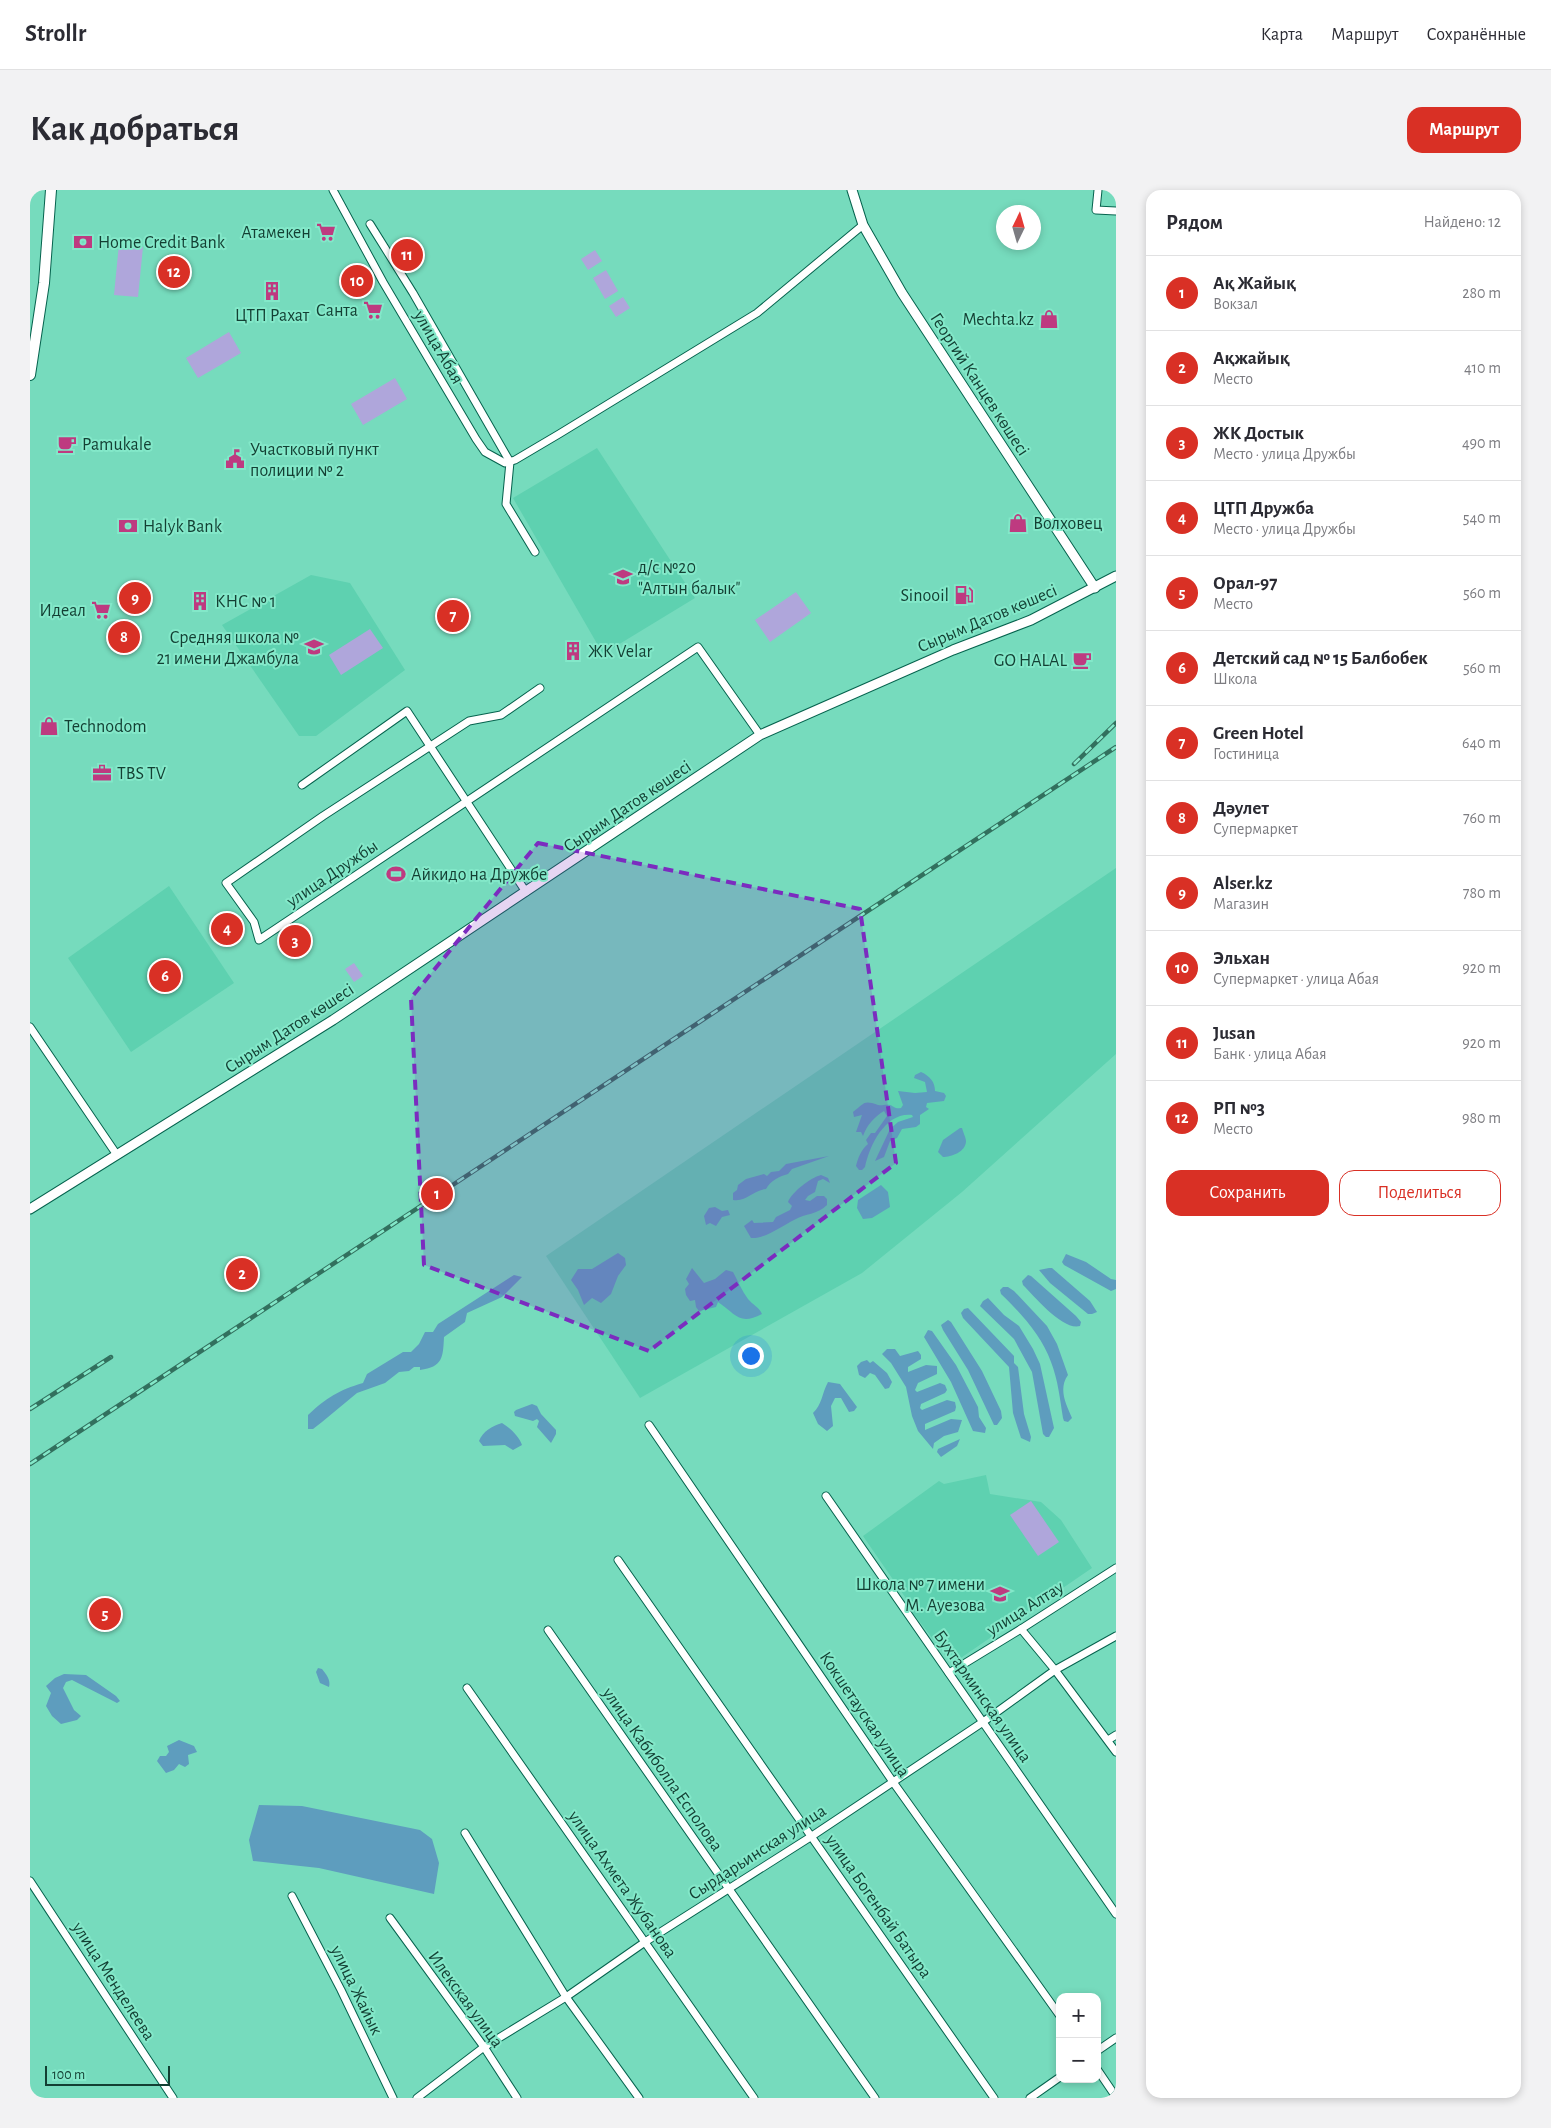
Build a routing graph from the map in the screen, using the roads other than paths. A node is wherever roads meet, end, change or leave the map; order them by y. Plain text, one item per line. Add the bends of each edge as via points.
1 (52, 190) edge
2 (333, 190) edge
3 (852, 190) edge
4 (1098, 190) edge
5 (1116, 211) edge
6 (370, 224) dead end
7 (863, 225) junction
8 (30, 375) edge
9 (510, 462) junction
10 (535, 552) dead end
11 (1116, 576) edge
12 (1095, 588) junction
13 (540, 688) dead end
14 (760, 735) junction
15 (429, 748) junction
16 (302, 785) dead end
17 (466, 801) junction
18 (526, 892) junction
19 (30, 1027) edge
20 (118, 1155) junction
21 (30, 1209) edge
22 (649, 1425) dead end
23 (826, 1496) dead end
24 (618, 1560) dead end
25 (1116, 1568) edge
26 (1021, 1629) junction
27 (548, 1630) dead end
28 (1116, 1636) edge
29 (1055, 1670) junction
30 (949, 1673) junction
31 (467, 1688) dead end
32 (983, 1722) junction
33 (1116, 1735) edge
34 (1108, 1740) junction
35 (1116, 1752) edge
36 (893, 1782) junction
37 (465, 1833) dead end
38 (812, 1836) junction
39 (30, 1881) edge
40 (728, 1888) junction
41 (292, 1896) dead end
42 (1116, 1914) edge
43 (390, 1918) dead end
44 (645, 1942) junction
45 (566, 1997) junction
46 (1056, 2010) edge
47 (1116, 2038) edge
48 (484, 2047) junction
49 (1101, 2048) edge
50 (1101, 2076) edge
51 (1056, 2080) edge
52 (1116, 2097) edge
53 (173, 2098) edge
54 (393, 2098) edge
55 (417, 2098) edge
56 (517, 2098) edge
57 (639, 2098) edge
58 (754, 2098) edge
59 (875, 2098) edge
60 (994, 2098) edge
61 (1030, 2098) edge

1 - 8 main road via 44,282
2 - 9 street, улица Абая via 484,452 505,463
3 - 7 main road, Георгий Канцев көшесі
4 - 5 street via 1096,210
6 - 9 street, улица Абая
7 - 9 street via 757,313
7 - 12 main road, Георгий Канцев көшесі via 902,293
9 - 10 street via 506,504
11 - 12 main road, Сырым Датов көшесі
12 - 14 main road, Сырым Датов көшесі via 1030,620 953,650
13 - 15 street, улица Дружбы via 502,715 469,721
14 - 17 street, улица Дружбы via 698,647
14 - 18 main road, Сырым Датов көшесі
15 - 16 street via 406,711
15 - 17 street
15 - 17 street, улица Дружбы via 226,883 254,922 259,940
17 - 18 street
18 - 20 main road, Сырым Датов көшесі via 338,1017
19 - 20 street
20 - 21 main road, Сырым Датов көшесі
22 - 36 street, Кокшетауская улица
23 - 30 street, Бухтарминская улица
24 - 38 street, улица Богенбай Батыра
25 - 26 street, улица Алтау
26 - 29 street
26 - 30 street, улица Алтау
27 - 40 street, улица Кабиболла Есполова
28 - 29 street, Сырдарьинская улица
29 - 32 street, Сырдарьинская улица
29 - 34 street
30 - 32 street, Бухтарминская улица
31 - 44 street, улица Ахмета Жубанова
32 - 36 street, Сырдарьинская улица
32 - 42 street, Бухтарминская улица
33 - 34 street
34 - 35 street
36 - 38 street, Сырдарьинская улица
36 - 46 street, Кокшетауская улица
37 - 45 street
38 - 40 street, Сырдарьинская улица
38 - 60 street, улица Богенбай Батыра
39 - 53 street, улица Менделеева
40 - 44 street, Сырдарьинская улица
40 - 59 street, улица Кабиболла Есполова
41 - 54 street, улица Жайык
43 - 48 street, Илекская улица
44 - 45 street, Сырдарьинская улица
44 - 58 street, улица Ахмета Жубанова
45 - 48 street, Сырдарьинская улица
45 - 57 street
47 - 49 street
48 - 55 street, Сырдарьинская улица
48 - 56 street, Илекская улица
50 - 52 street
51 - 61 street

